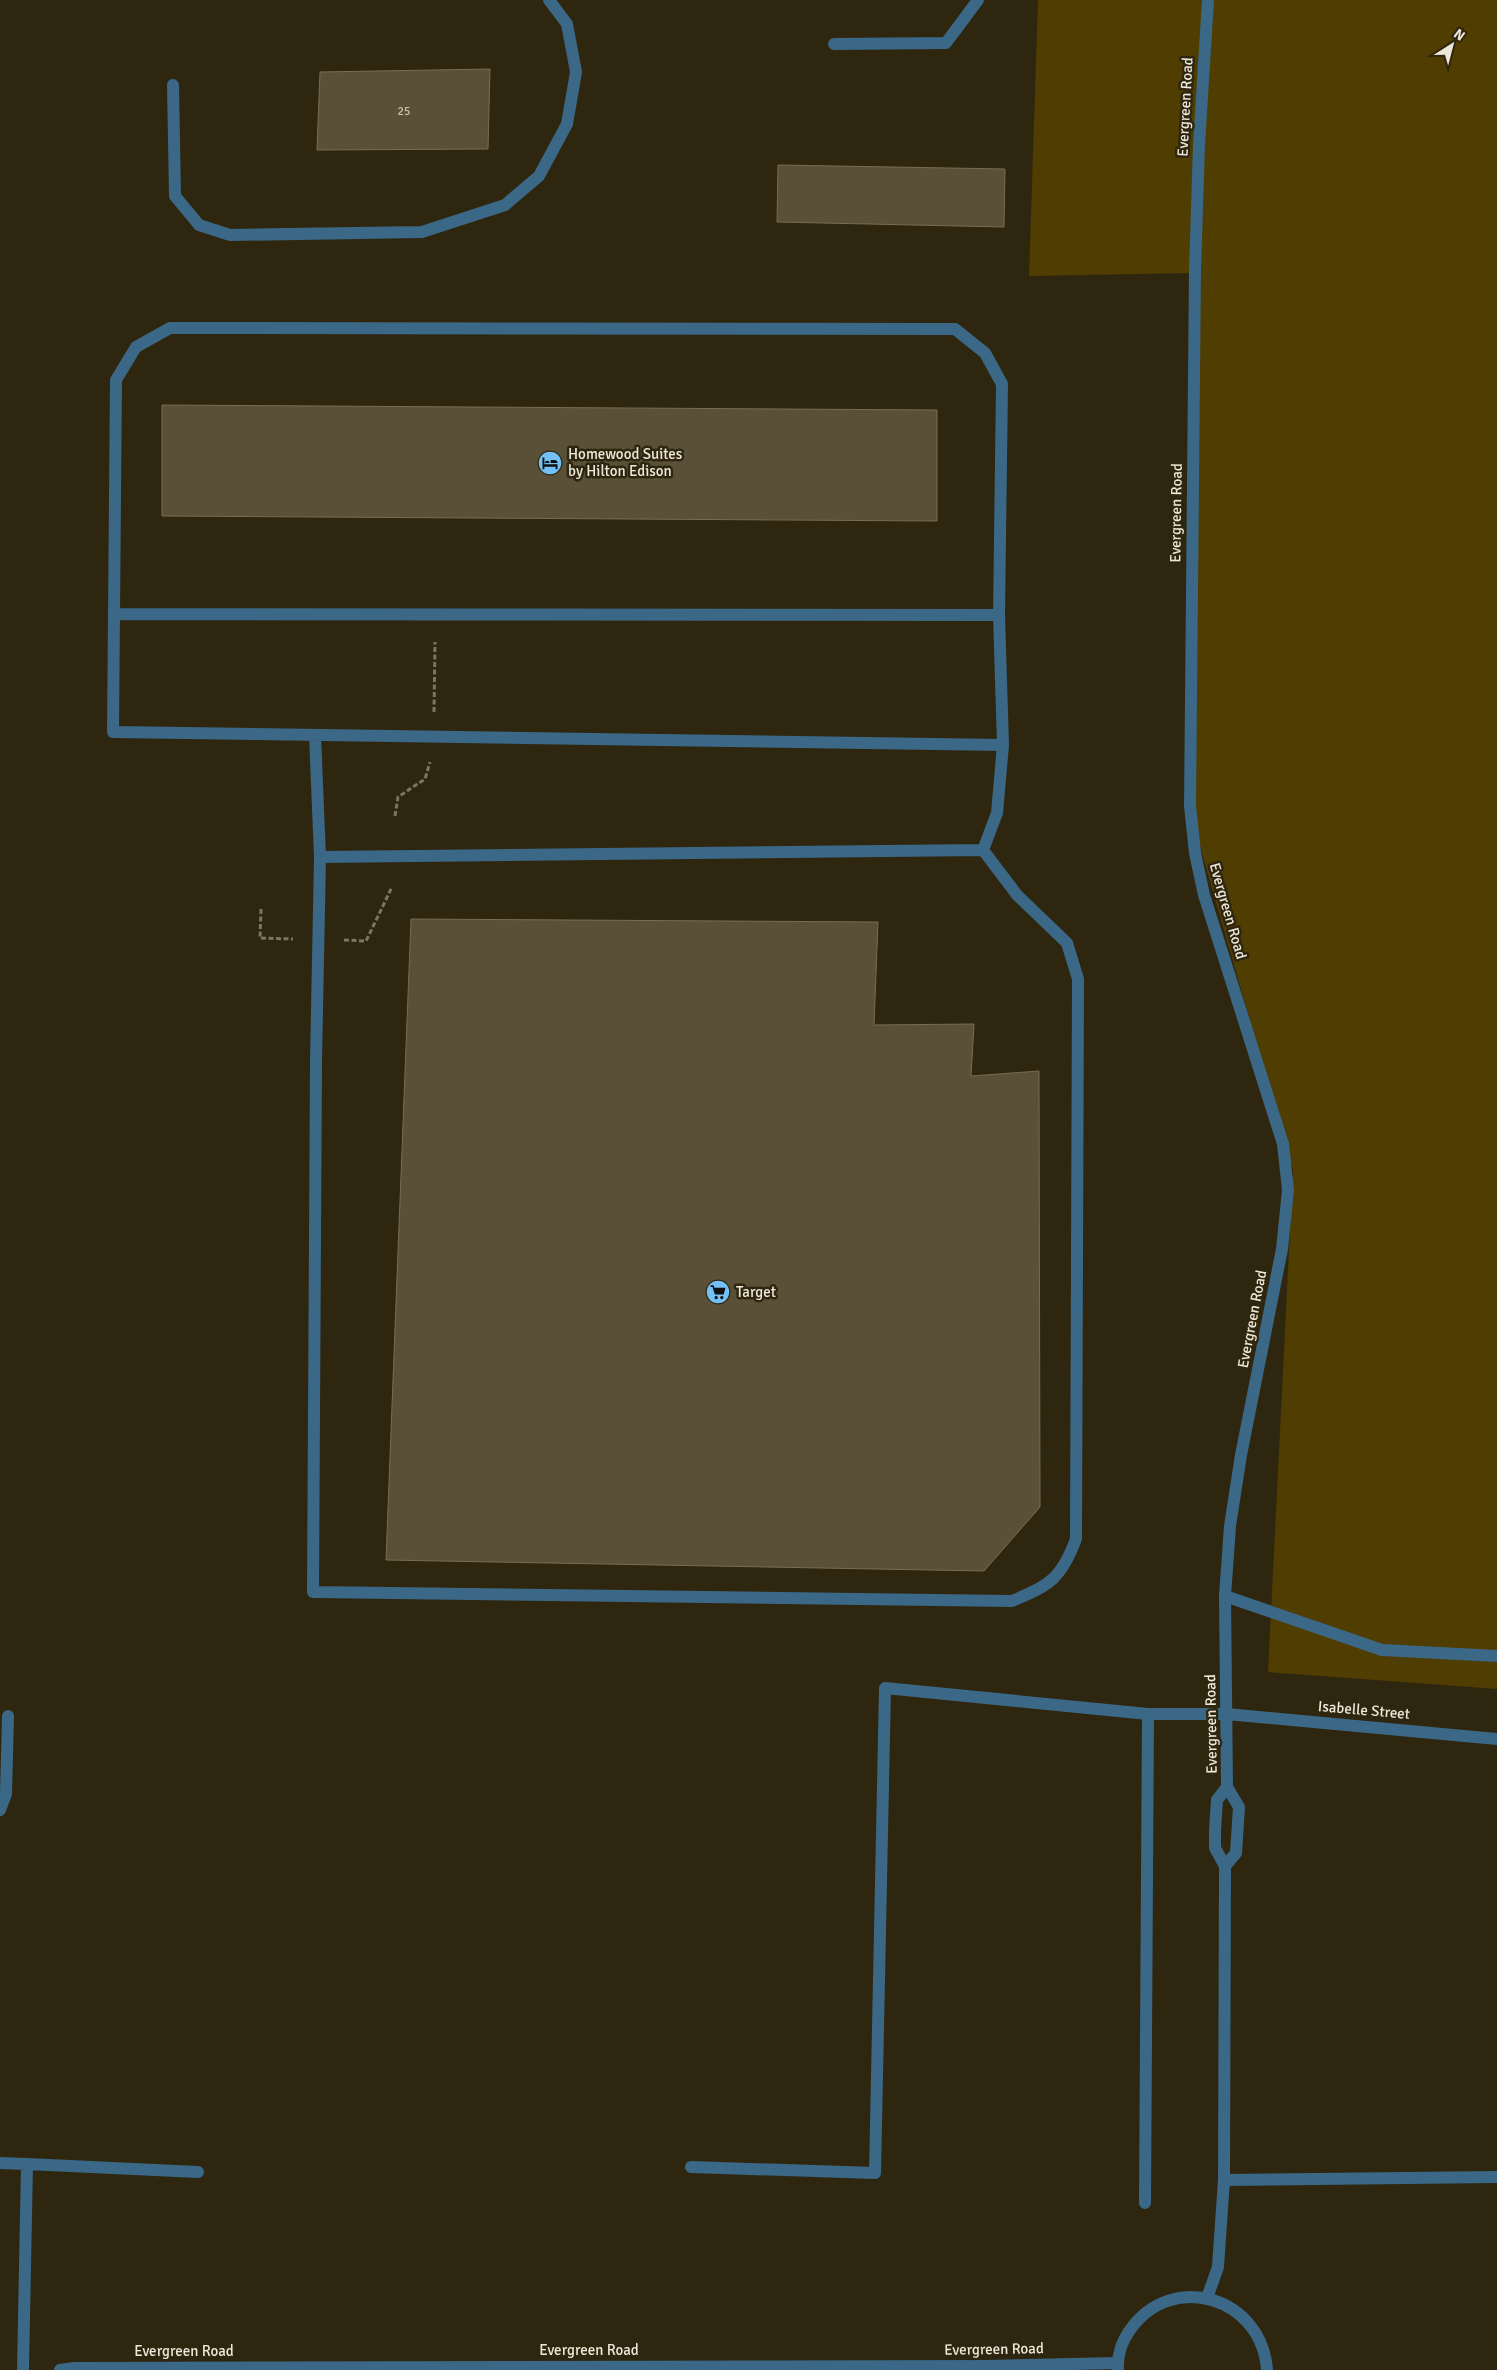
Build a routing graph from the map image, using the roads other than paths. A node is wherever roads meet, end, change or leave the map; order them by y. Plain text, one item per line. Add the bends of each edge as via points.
1 (548, 0) edge
2 (978, 0) edge
3 (1208, 0) edge
4 (834, 44) dead end
5 (173, 85) dead end
6 (114, 614) junction
7 (999, 615) junction
8 (315, 735) junction
9 (1003, 745) junction
10 (983, 850) junction
11 (320, 857) junction
12 (1224, 1596) junction
13 (1497, 1656) edge
14 (1148, 1714) junction
15 (1227, 1714) junction
16 (8, 1716) dead end
17 (1497, 1739) edge
18 (1228, 1787) junction
19 (0, 1810) edge
20 (1225, 1866) junction
21 (0, 2163) edge
22 (27, 2164) junction
23 (691, 2167) dead end
24 (198, 2172) dead end
25 (1497, 2177) edge
26 (1224, 2180) junction
27 (1145, 2203) dead end
28 (1207, 2298) junction
29 (1117, 2367) edge
30 (988, 2368) edge
31 (23, 2370) edge
32 (60, 2370) edge
33 (1267, 2370) edge

1 - 5 street via 567,24 576,72 568,124 539,176 505,205 422,232 230,235 199,225 174,196
2 - 4 street via 946,43
3 - 12 street, Evergreen Road via 1195,270 1190,806 1204,895 1283,1144 1288,1190 1282,1249 1241,1455
6 - 7 street
6 - 7 street via 116,380 136,347 170,328 954,329 985,353 1002,384
6 - 8 street via 113,732
7 - 9 street
8 - 9 street
8 - 11 street
9 - 10 street via 997,813
10 - 11 street
10 - 11 street via 1017,895 1068,943 1078,979 1076,1539 1067,1563 1054,1579 1012,1601 313,1592
12 - 13 street via 1382,1650
12 - 15 street, Evergreen Road
14 - 15 street, Isabelle Street
14 - 23 street, Isabelle Street via 885,1688 875,2173
14 - 27 street
15 - 17 street, Isabelle Street
15 - 18 street, Evergreen Road
16 - 19 street via 6,1794
18 - 20 street, Evergreen Road via 1217,1800 1215,1830 1215,1848
18 - 20 street, Evergreen Road via 1240,1807 1236,1853
20 - 26 street, Evergreen Road
21 - 22 street
22 - 24 street
22 - 31 street
25 - 26 street
26 - 28 street, Evergreen Road via 1218,2267
28 - 29 street, Evergreen Road via 1182,2297 1158,2304 1138,2319 1124,2339
28 - 33 street, Evergreen Road via 1230,2307 1249,2323 1262,2344
29 - 30 street, Evergreen Road
30 - 32 street, Evergreen Road

